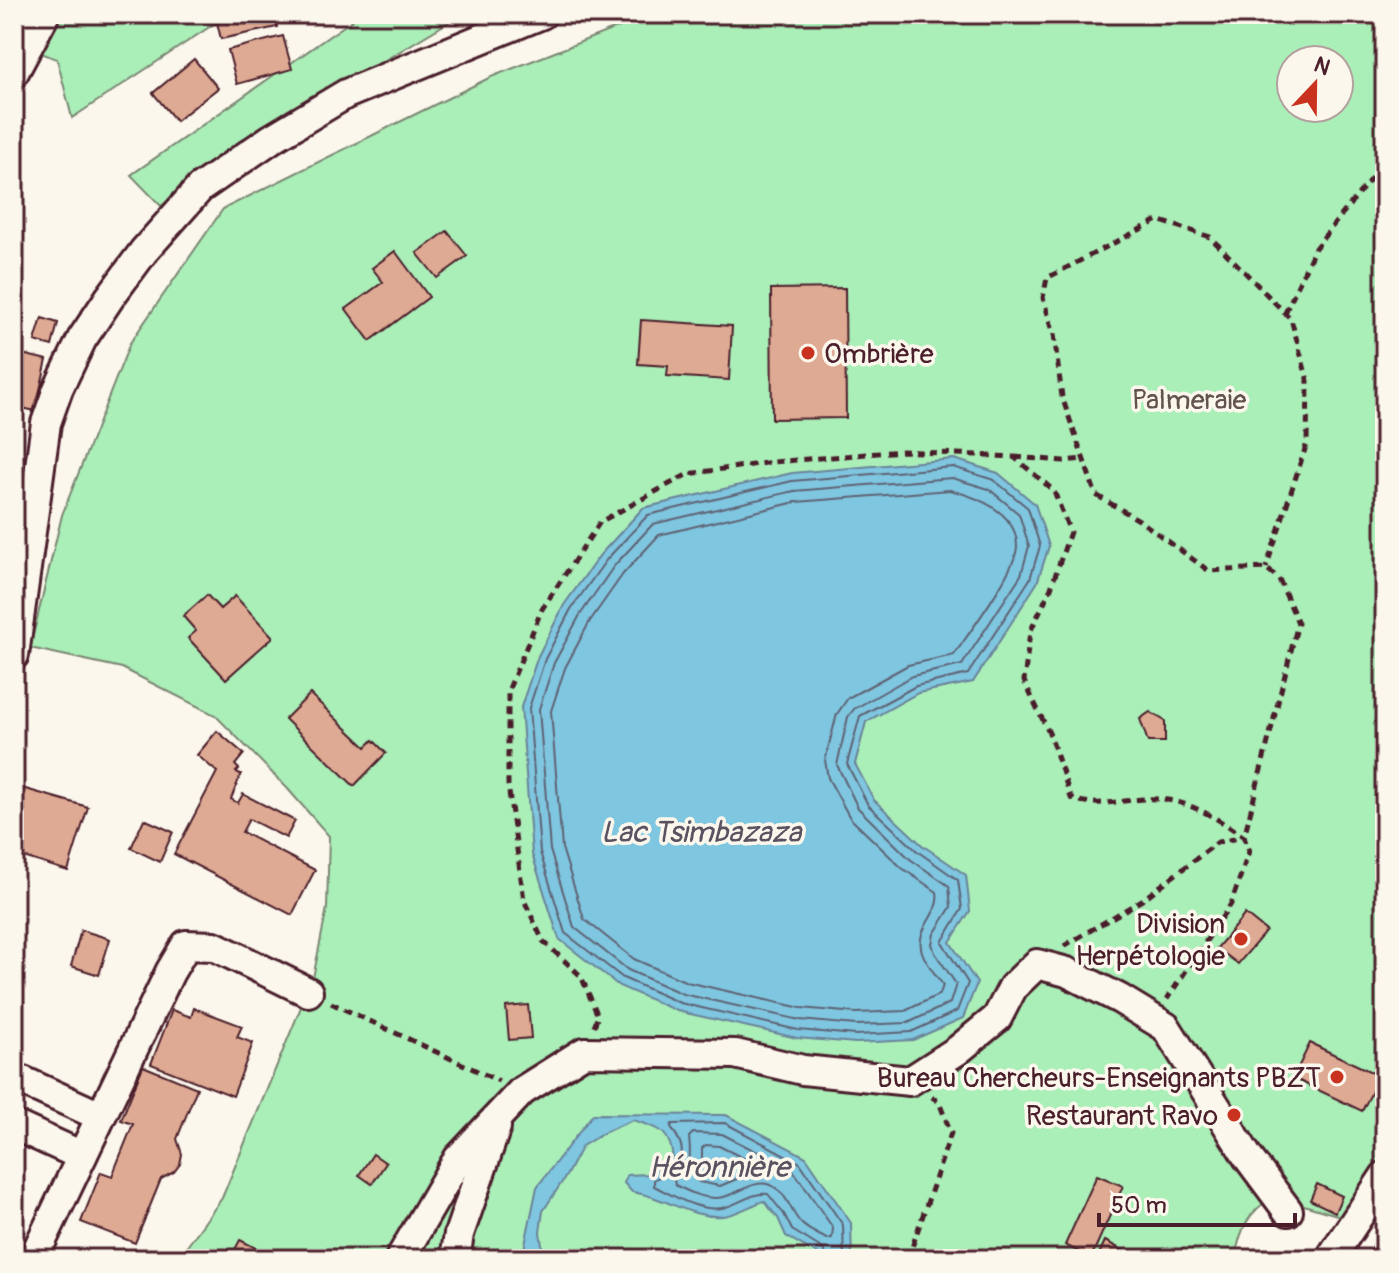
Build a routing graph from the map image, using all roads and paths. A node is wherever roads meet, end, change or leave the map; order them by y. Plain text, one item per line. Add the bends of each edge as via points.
1 (45, 14) edge
2 (542, 14) edge
3 (14, 72) edge
4 (1385, 161) edge
5 (1285, 313) junction
6 (1014, 457) junction
7 (1085, 459) junction
8 (1266, 568) junction
9 (14, 655) edge
10 (1244, 837) junction
11 (1037, 964) junction
12 (308, 992) joint
13 (1153, 1019) junction
14 (584, 1052) junction
15 (473, 1070) dead end
16 (14, 1077) edge
17 (910, 1081) junction
18 (500, 1115) junction
19 (100, 1116) junction
20 (14, 1125) edge
21 (82, 1156) junction
22 (1385, 1176) edge
23 (1288, 1211) dead end
24 (33, 1259) edge
25 (400, 1259) edge
26 (455, 1259) edge
27 (908, 1259) edge
28 (1330, 1259) edge

1 - 3 street
2 - 9 street via 346,94 200,188 144,251 82,339 46,423
4 - 5 path via 1315,248
5 - 7 path via 1210,237 1158,220 1047,278 1043,298 1054,334 1062,397
5 - 8 path via 1308,381 1307,443
6 - 7 path
6 - 10 path via 1054,491 1070,532 1030,632 1024,681 1071,798 1083,803 1157,799 1187,805
6 - 14 path via 902,451 688,474 600,522 542,609 508,691 508,785 524,900 543,941 581,976 598,1016
7 - 8 path via 1096,495 1209,571
8 - 10 path via 1279,579 1298,623
10 - 11 path via 1218,842 1142,900
10 - 13 path via 1249,851 1231,904
11 - 13 street via 1067,972
11 - 17 street via 1013,987 997,1018
12 - 15 path
12 - 19 street via 214,946 186,945
13 - 23 street via 1166,1027
14 - 17 street via 735,1054 803,1070
14 - 18 street via 522,1091
16 - 19 street
17 - 27 path via 939,1102 951,1133
18 - 25 street via 458,1159
18 - 26 street
19 - 21 street
20 - 21 street
21 - 24 street
22 - 28 street

